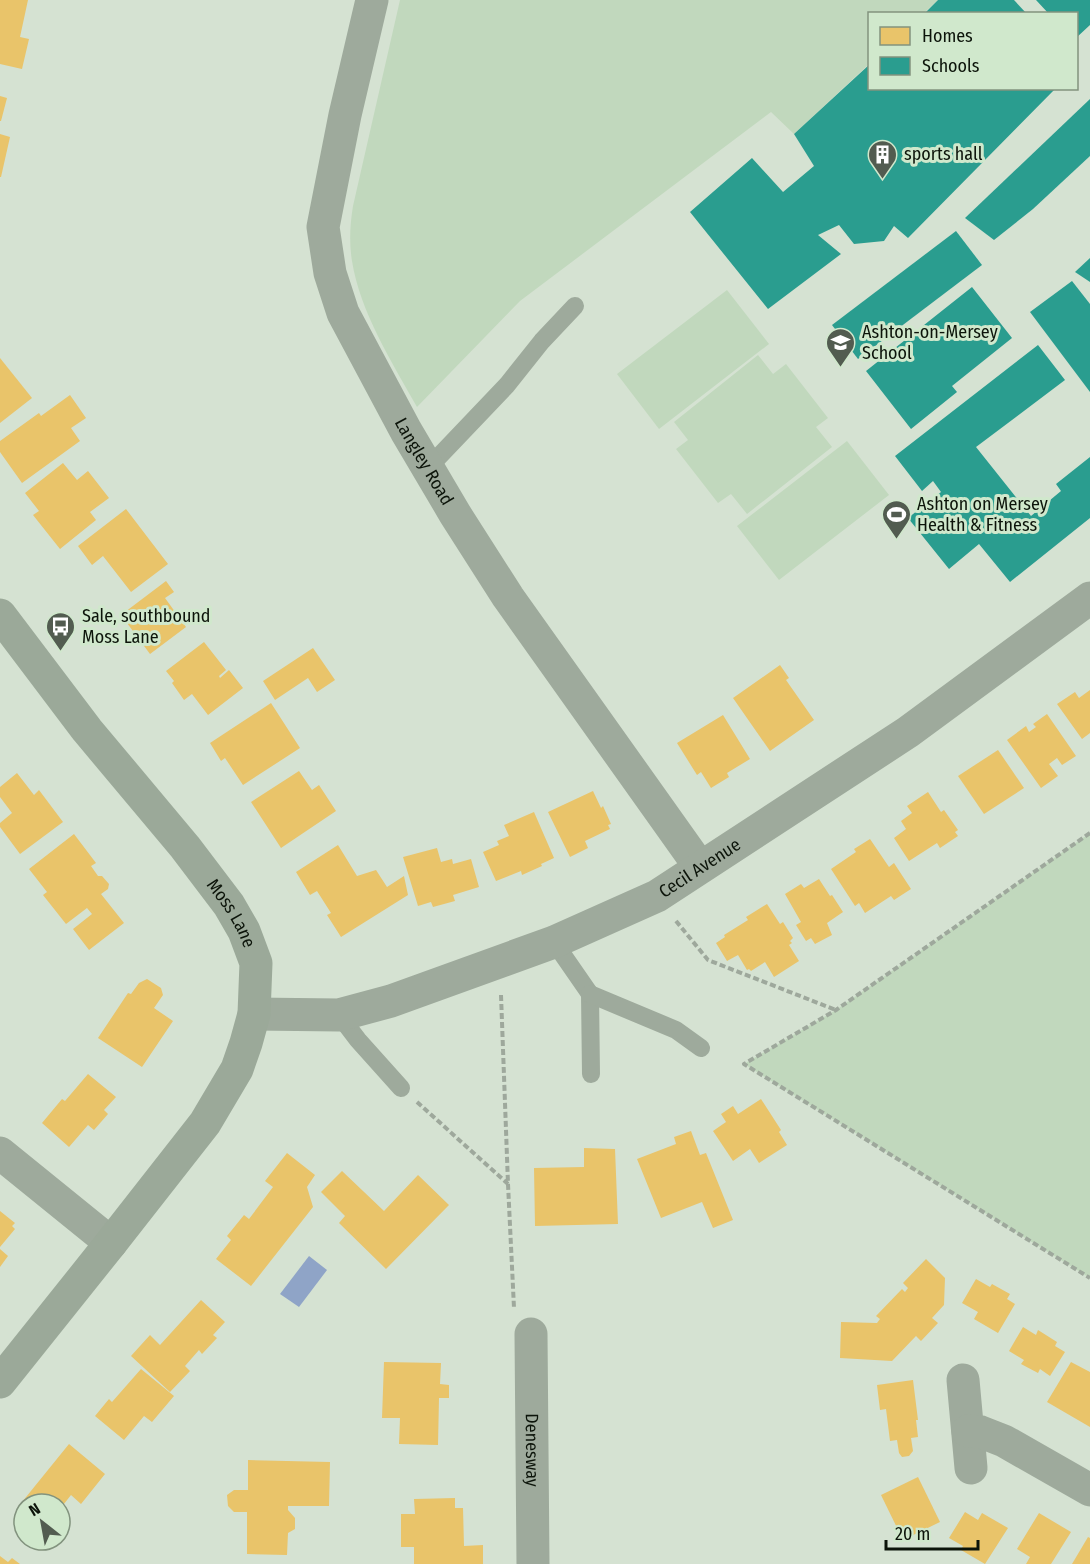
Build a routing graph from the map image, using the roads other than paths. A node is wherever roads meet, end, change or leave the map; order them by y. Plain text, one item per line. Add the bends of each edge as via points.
1 (372, 0) edge
2 (575, 306) dead end
3 (427, 468) junction
4 (1090, 598) edge
5 (0, 615) edge
6 (700, 867) junction
7 (554, 942) junction
8 (590, 994) junction
9 (254, 1014) junction
10 (339, 1015) junction
11 (701, 1048) dead end
12 (591, 1074) dead end
13 (401, 1088) road end
14 (0, 1153) edge
15 (111, 1243) junction
16 (531, 1334) road end
17 (963, 1380) dead end
18 (0, 1382) edge
19 (968, 1431) junction
20 (971, 1468) dead end
21 (1090, 1490) edge
22 (533, 1564) edge

1 - 3 street, Langley Road via 322,227 330,273 343,313
2 - 3 lane via 507,385
3 - 6 street, Langley Road via 508,597
4 - 6 street, Cecil Avenue via 908,732
5 - 9 street, Moss Lane via 229,905 256,963
6 - 7 street, Cecil Avenue via 657,896
7 - 8 lane
7 - 10 street, Cecil Avenue via 392,1001
8 - 11 lane via 676,1030
8 - 12 lane
9 - 10 street, Cecil Avenue
9 - 15 street, Moss Lane via 237,1069 205,1123
10 - 13 lane
14 - 15 street
15 - 18 street, Moss Lane
16 - 22 street, Denesway
17 - 19 street
19 - 20 street
19 - 21 street via 1004,1441

